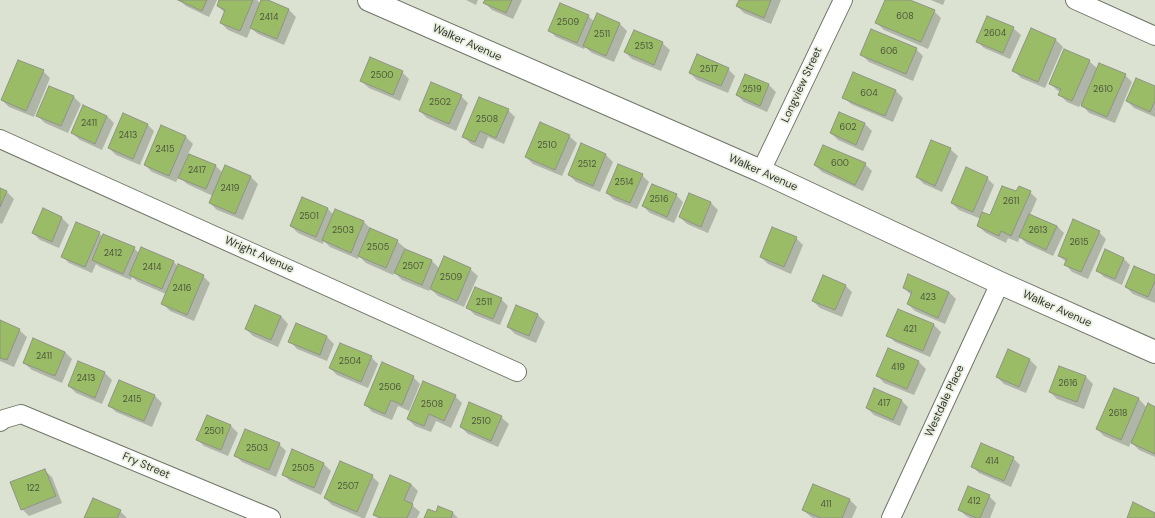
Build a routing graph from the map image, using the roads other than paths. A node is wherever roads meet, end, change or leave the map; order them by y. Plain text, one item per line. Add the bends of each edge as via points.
1 (369, 0) edge
2 (842, 0) edge
3 (1075, 0) edge
4 (1155, 36) edge
5 (0, 139) edge
6 (761, 171) junction
7 (1000, 283) junction
8 (1155, 352) edge
9 (517, 372) dead end
10 (0, 422) edge
11 (271, 518) edge
12 (891, 518) edge

1 - 6 street, Walker Avenue
2 - 6 street, Longview Street
3 - 4 street
5 - 9 street, Wright Avenue
6 - 7 street, Walker Avenue
7 - 8 street, Walker Avenue
7 - 12 street, Westdale Place
10 - 11 street, Fry Street via 21,414

